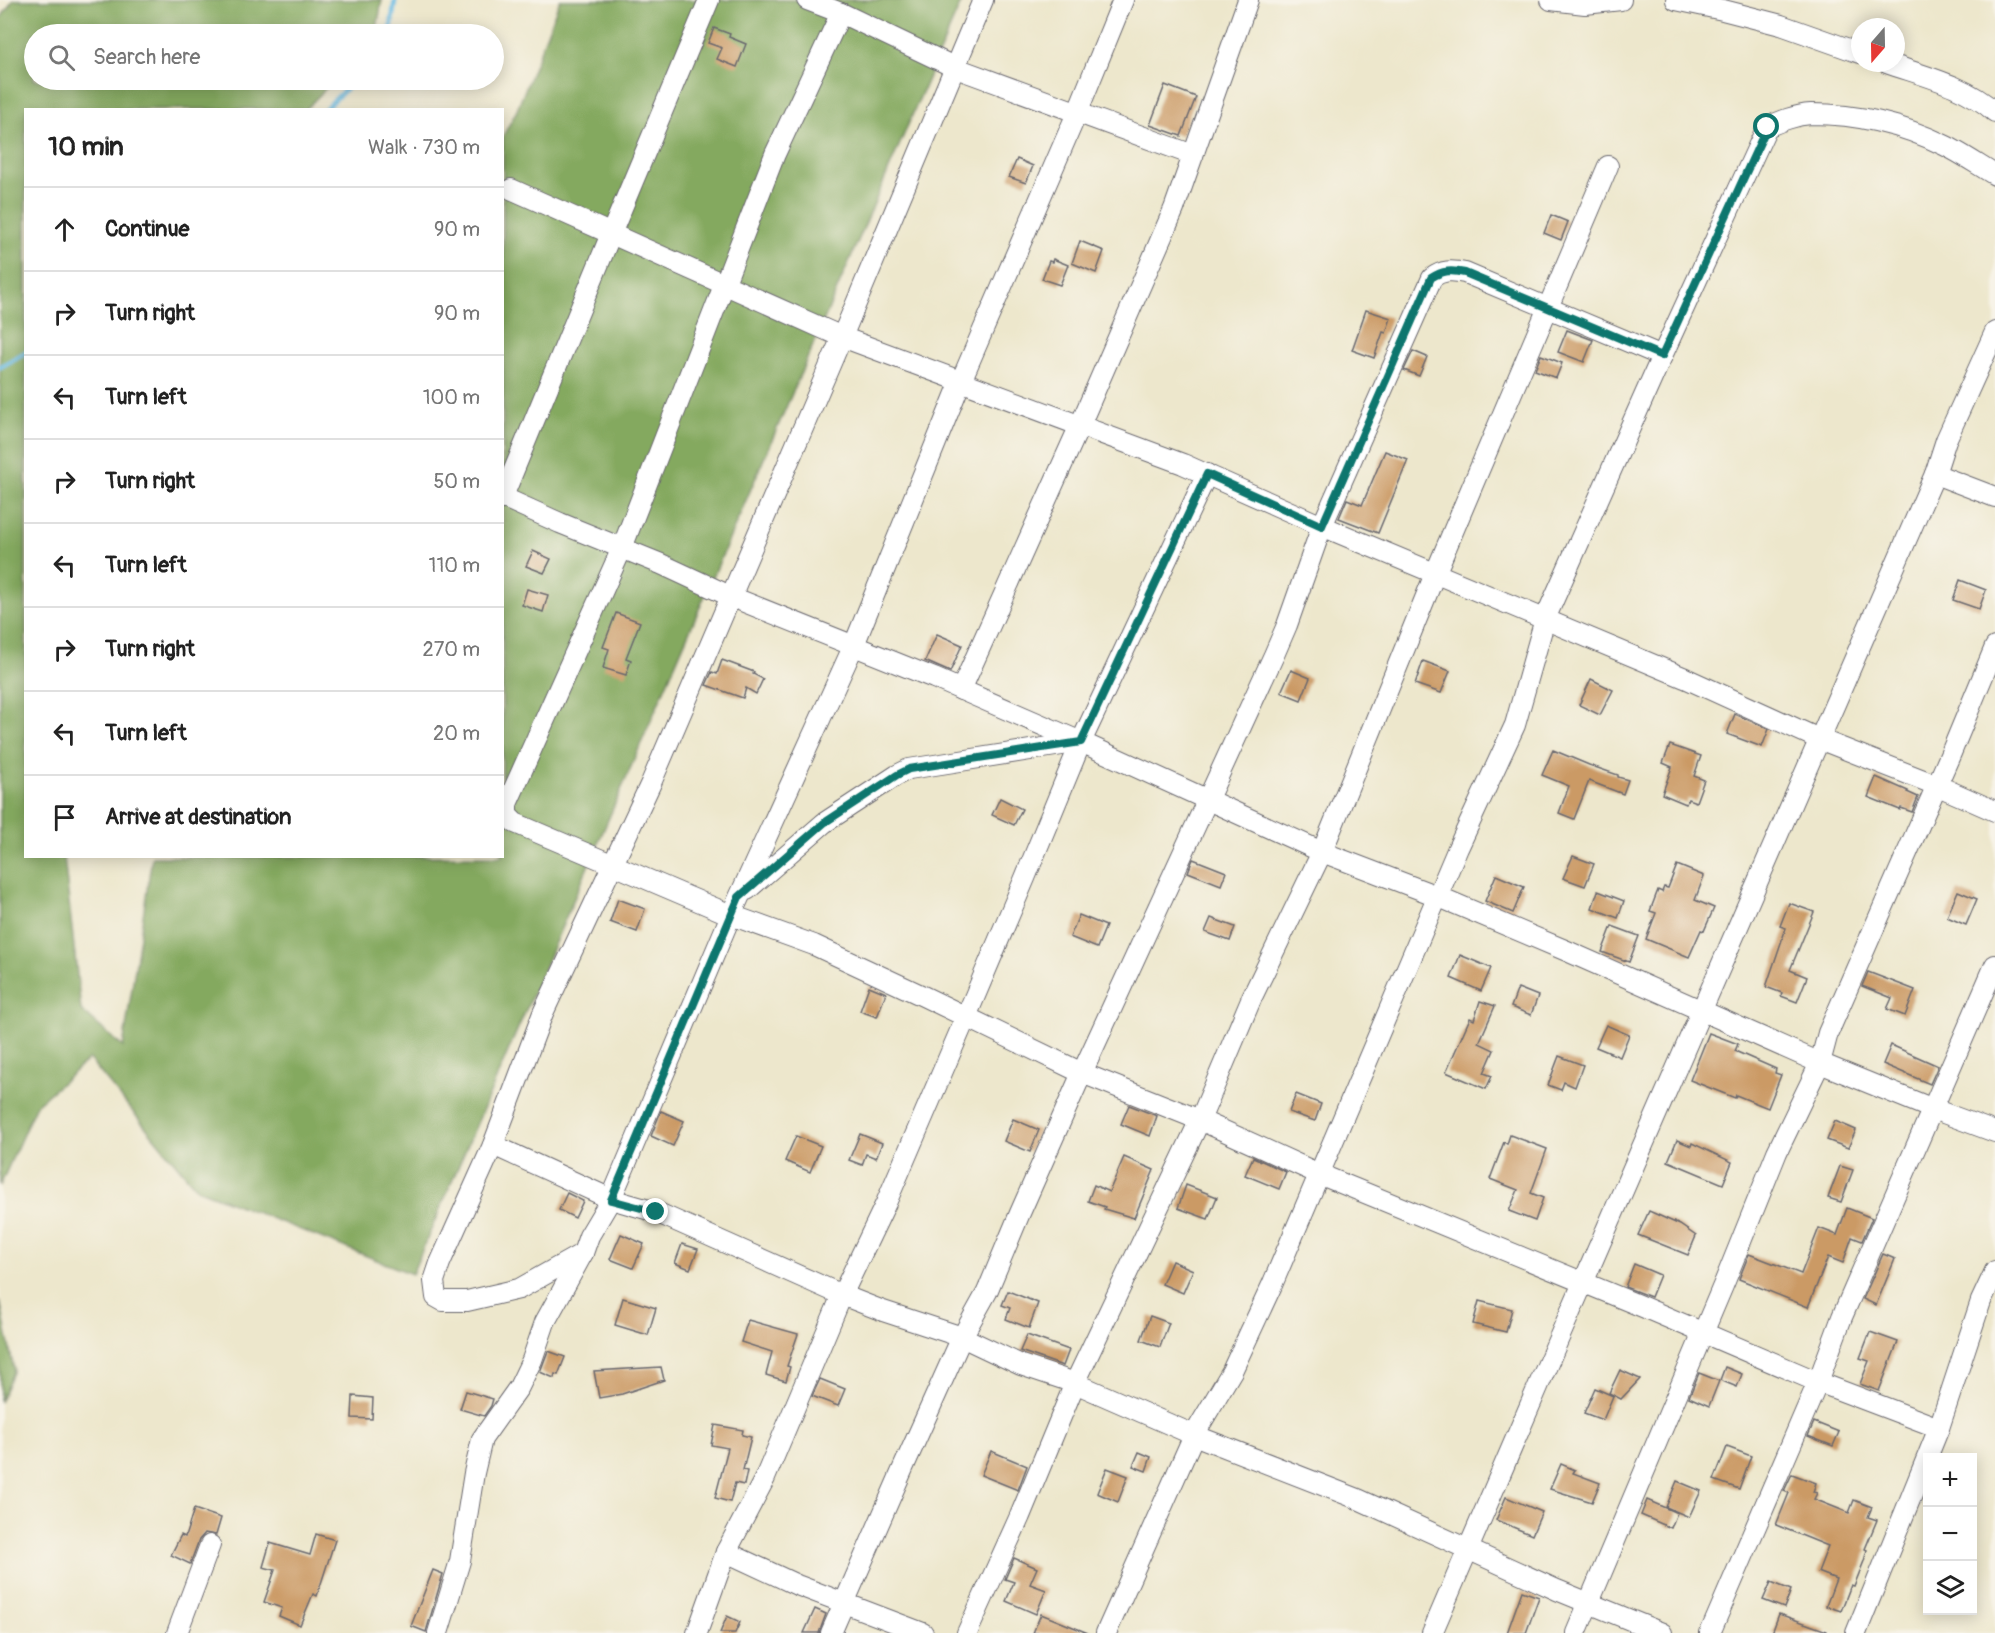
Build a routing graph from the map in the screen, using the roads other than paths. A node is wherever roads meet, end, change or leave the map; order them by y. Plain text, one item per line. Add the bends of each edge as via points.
1 (709, 0) edge
2 (807, 0) edge
3 (983, 0) edge
4 (1123, 0) edge
5 (1248, 0) edge
6 (1551, 0) edge
7 (1621, 0) edge
8 (1676, 0) edge
9 (841, 13) junction
10 (1851, 50) edge
11 (956, 68) junction
12 (1905, 69) edge
13 (1077, 112) junction
14 (1995, 112) edge
15 (1193, 155) junction
16 (1608, 166) dead end
17 (1995, 175) edge
18 (511, 189) dead end
19 (610, 234) junction
20 (725, 285) junction
21 (1549, 308) junction
22 (1995, 332) edge
23 (843, 337) junction
24 (1662, 356) junction
25 (961, 381) junction
26 (1080, 425) junction
27 (1207, 474) junction
28 (1935, 474) junction
29 (504, 496) edge
30 (1995, 497) edge
31 (504, 498) edge
32 (1322, 526) junction
33 (622, 548) junction
34 (1436, 574) junction
35 (732, 597) junction
36 (1545, 619) junction
37 (854, 645) junction
38 (1995, 647) edge
39 (961, 690) junction
40 (1819, 739) junction
41 (1081, 742) junction
42 (1936, 785) junction
43 (1208, 799) junction
44 (1995, 811) edge
45 (1322, 852) junction
46 (612, 866) junction
47 (1437, 896) junction
48 (739, 897) junction
49 (731, 915) junction
50 (1995, 965) edge
51 (1701, 1009) junction
52 (966, 1017) junction
53 (1820, 1063) junction
54 (1082, 1073) junction
55 (1933, 1109) junction
56 (1200, 1120) junction
57 (1995, 1132) edge
58 (493, 1145) junction
59 (1319, 1174) junction
60 (611, 1200) junction
61 (583, 1253) junction
62 (1995, 1271) edge
63 (1582, 1283) junction
64 (842, 1295) junction
65 (1702, 1334) junction
66 (962, 1337) junction
67 (1818, 1382) junction
68 (1075, 1383) junction
69 (1939, 1428) junction
70 (1194, 1435) junction
71 (210, 1545) dead end
72 (1469, 1550) junction
73 (726, 1552) junction
74 (843, 1603) junction
75 (1590, 1603) junction
76 (177, 1633) edge
77 (438, 1633) edge
78 (698, 1633) edge
79 (831, 1633) edge
80 (923, 1633) edge
81 (967, 1633) edge
82 (1106, 1633) edge
83 (1432, 1633) edge
84 (1576, 1633) edge
85 (1662, 1633) edge
86 (1710, 1633) edge
87 (1856, 1633) edge

1 - 19 street
2 - 9 street
3 - 11 street
4 - 13 street
5 - 15 street
6 - 7 street via 1585,4
8 - 10 street via 1781,26
9 - 11 street
9 - 20 street via 775,154
11 - 13 street
11 - 23 street
12 - 14 street via 1960,89
13 - 15 street
13 - 25 street
15 - 26 street via 1174,209
16 - 21 street
17 - 24 street via 1946,145 1865,119 1809,114 1767,127
18 - 19 street
19 - 20 street
19 - 29 street
20 - 23 street
20 - 33 street
21 - 24 street
21 - 32 street via 1465,273 1444,271 1431,278
21 - 34 street
22 - 28 street via 1946,440
23 - 25 street
23 - 35 street
24 - 36 street
25 - 26 street
25 - 37 street
26 - 27 street
26 - 39 street
27 - 32 street
27 - 41 street
28 - 30 street
28 - 40 street
31 - 33 street
32 - 34 street
32 - 43 street via 1287,625
33 - 35 street
33 - 46 street via 507,804 507,814 515,824
34 - 36 street
34 - 45 street
35 - 37 street
35 - 46 street
36 - 40 street
36 - 47 street via 1515,725
37 - 39 street
37 - 48 street
38 - 42 street
39 - 41 street
40 - 42 street
40 - 51 street
41 - 43 street
41 - 48 street via 909,769 824,823
41 - 52 street
42 - 44 street
42 - 53 street via 1828,1033
43 - 45 street
43 - 54 street
45 - 47 street
45 - 56 street via 1252,998
46 - 49 street
46 - 58 street via 543,1012
47 - 51 street
47 - 59 street
48 - 49 street
49 - 52 street via 814,945
49 - 60 street
50 - 55 street
51 - 53 street
51 - 63 street
52 - 54 street
52 - 64 street
53 - 55 street
53 - 65 street via 1777,1152
54 - 56 street
54 - 66 street via 987,1292
55 - 57 street
55 - 67 street via 1842,1317
56 - 59 street
56 - 68 street
58 - 60 street
58 - 61 street via 440,1263 434,1281 436,1297 443,1301 467,1301 519,1289
59 - 63 street
59 - 70 street via 1254,1326
60 - 61 street
60 - 64 street via 656,1212
61 - 77 street via 545,1322 519,1387 482,1439 459,1561
62 - 69 street via 1981,1301
63 - 65 street
63 - 72 street
64 - 66 street
64 - 73 street via 765,1478
65 - 67 street
65 - 75 street
66 - 68 street via 1021,1365
66 - 74 street
67 - 69 street
67 - 86 street
68 - 70 street
68 - 81 street
69 - 87 street
70 - 72 street via 1358,1499
70 - 82 street
71 - 76 street
72 - 75 street
72 - 83 street
73 - 74 street
73 - 78 street
74 - 79 street
74 - 80 street
75 - 84 street
75 - 85 street

